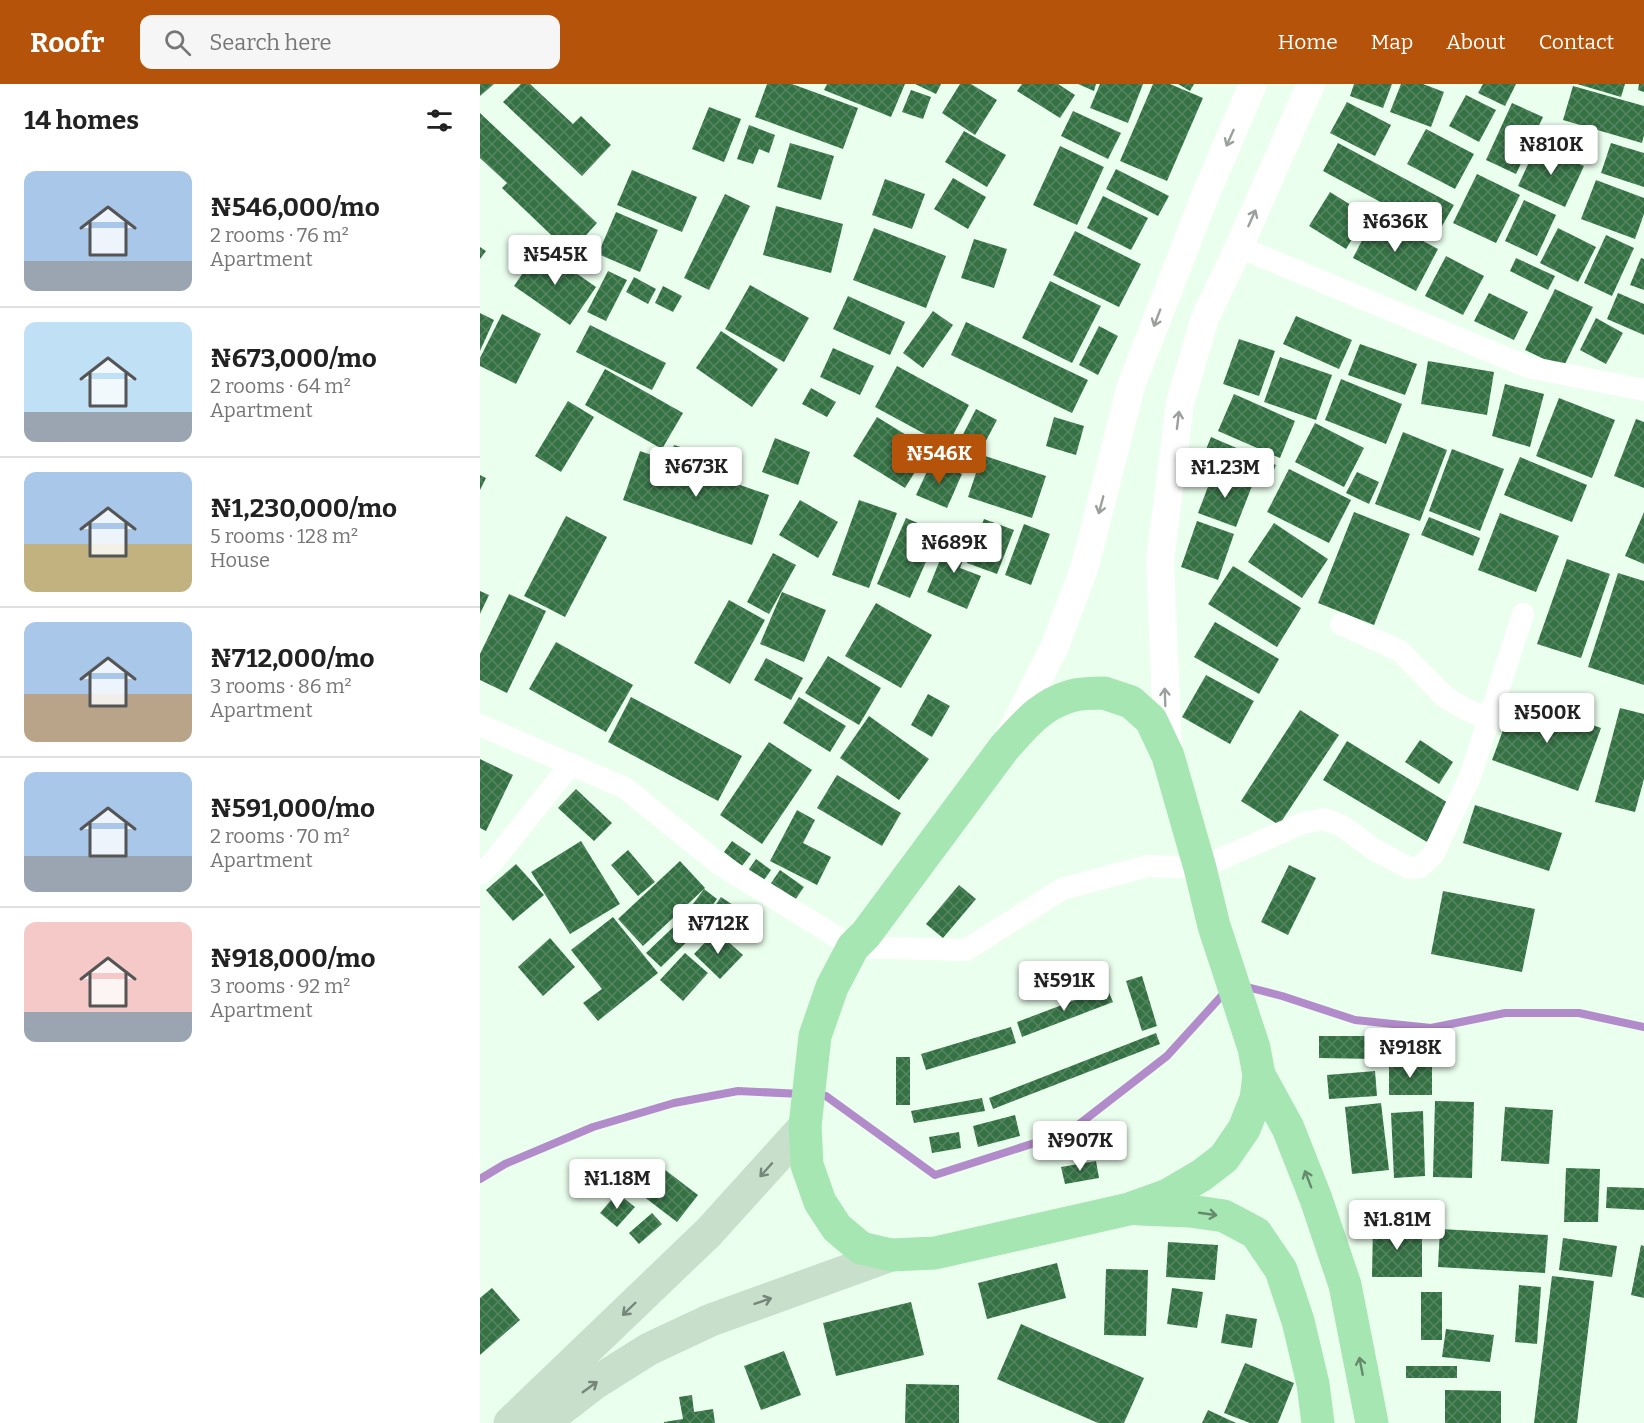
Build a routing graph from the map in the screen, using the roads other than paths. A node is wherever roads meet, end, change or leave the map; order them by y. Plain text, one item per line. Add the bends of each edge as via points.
1 (1253, 84) edge
2 (1311, 84) edge
3 (1239, 247) junction
4 (1644, 390) edge
5 (1523, 614) dead end
6 (1341, 624) dead end
7 (1489, 719) junction
8 (480, 725) edge
9 (1004, 748) junction
10 (1168, 756) junction
11 (571, 764) junction
12 (1200, 868) junction
13 (480, 874) edge
14 (853, 948) junction
15 (1259, 1075) junction
16 (805, 1126) junction
17 (1128, 1209) junction
18 (891, 1255) junction
19 (510, 1423) edge
20 (543, 1423) edge
21 (1318, 1423) edge
22 (1372, 1423) edge

1 -> 9 street via 1131,386 1085,566 1055,646
3 -> 2 street
3 - 4 street via 1528,367
10 -> 3 street via 1161,561 1180,403 1205,318
5 - 7 street
6 - 7 street via 1400,651 1445,697
7 - 12 street via 1470,777 1433,855 1420,867 1409,868 1325,819 1303,823
8 - 11 street
9 - 10 highway via 1043,707 1072,695 1104,693 1131,702 1151,720
9 - 14 highway
10 - 12 highway
11 - 13 street
11 - 14 street via 625,788 719,864
12 - 14 street via 1148,866 1062,889 966,950
12 - 15 highway
14 - 16 highway via 832,987 815,1036
15 - 17 highway via 1256,1099 1244,1129 1224,1158 1168,1195
22 -> 15 highway via 1345,1285 1288,1128
16 - 18 highway via 807,1165 820,1202 837,1228 861,1248
16 -> 19 main road via 710,1232
17 - 18 highway via 935,1253
17 -> 21 highway via 1224,1216 1256,1233 1281,1270 1298,1321
20 -> 18 main road via 595,1383 659,1344 711,1320

